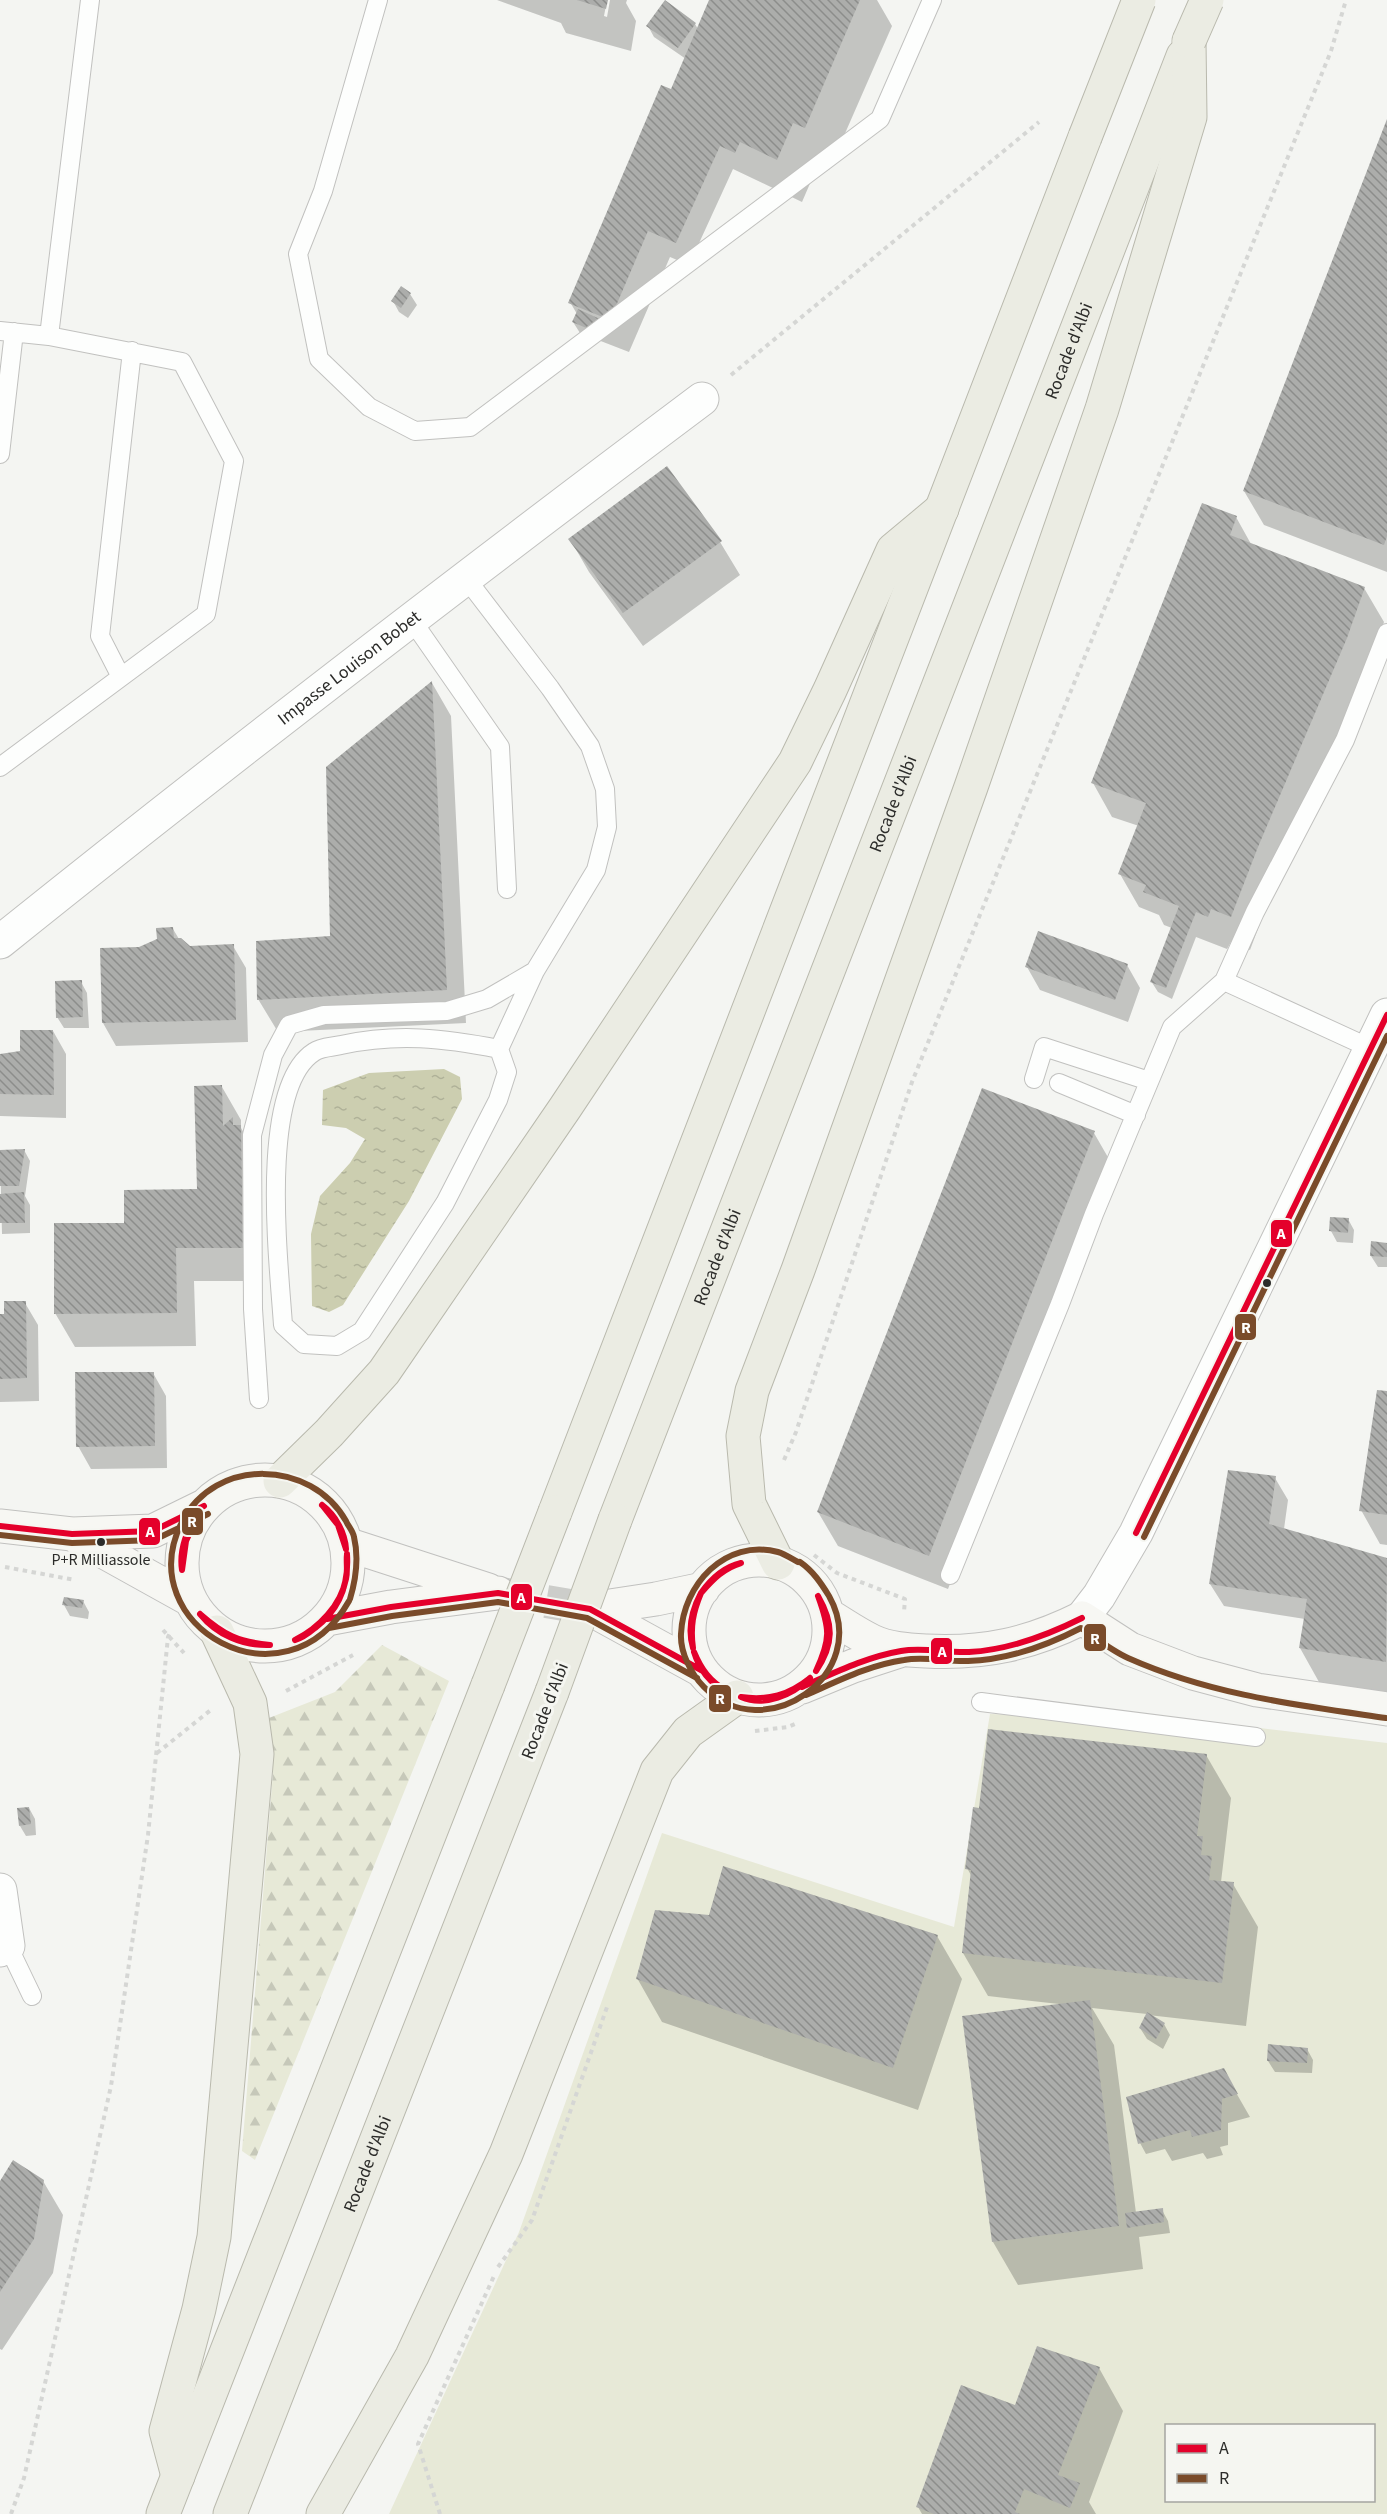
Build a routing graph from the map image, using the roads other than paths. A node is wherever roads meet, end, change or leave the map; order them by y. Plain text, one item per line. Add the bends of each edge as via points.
1 (90, 0) edge
2 (378, 0) edge
3 (932, 0) edge
4 (1139, 0) edge
5 (1207, 0) edge
6 (1189, 41) junction
7 (7, 331) edge
8 (49, 336) junction
9 (132, 351) junction
10 (702, 399) road end
11 (0, 454) edge
12 (943, 508) junction
13 (465, 576) junction
14 (411, 619) junction
15 (1387, 633) edge
16 (121, 676) junction
17 (0, 767) edge
18 (507, 889) dead end
19 (0, 942) edge
20 (535, 971) junction
21 (1224, 981) junction
22 (1387, 1015) edge
23 (1370, 1048) junction
24 (499, 1049) junction
25 (1034, 1079) dead end
26 (1149, 1081) junction
27 (1059, 1083) dead end
28 (1136, 1115) junction
29 (259, 1399) dead end
30 (280, 1482) junction
31 (204, 1506) junction
32 (0, 1526) edge
33 (72, 1534) junction
34 (346, 1544) junction
35 (778, 1563) junction
36 (950, 1575) dead end
37 (703, 1589) junction
38 (189, 1599) junction
39 (828, 1615) junction
40 (1082, 1618) junction
41 (327, 1619) junction
42 (217, 1632) junction
43 (902, 1650) junction
44 (702, 1670) junction
45 (802, 1687) junction
46 (737, 1697) junction
47 (981, 1702) dead end
48 (1387, 1709) edge
49 (1256, 1737) dead end
50 (0, 1890) edge
51 (4, 1948) edge
52 (32, 1995) dead end
53 (178, 2476) junction
54 (163, 2514) edge
55 (230, 2514) edge
56 (323, 2514) edge

1 - 8 lane
2 - 3 lane via 323,191 298,254 319,359 369,407 415,430 470,427 880,119
4 - 12 highway, bridge
5 - 6 highway, Rocade d'Albi, bridge
6 - 35 highway via 1190,117 1102,409 963,810 752,1391 743,1436 749,1504
6 - 55 highway, Rocade d'Albi, bridge via 615,1520 552,1692
7 - 8 lane
7 - 11 lane
8 - 9 lane
9 - 16 lane via 100,636
9 - 16 lane via 182,362 234,461 206,614
10 - 13 street, Impasse Louison Bobet
12 - 30 highway via 893,550 795,762 565,1108 384,1372
12 - 53 highway, bridge
13 - 14 street, Impasse Louison Bobet
13 - 20 lane via 590,746 605,789 607,827 596,870
14 - 18 lane via 500,747
14 - 19 street, Impasse Louison Bobet
15 - 21 lane via 1345,740 1255,912
16 - 17 lane
20 - 24 lane
20 - 29 lane via 487,999 447,1011 324,1015 289,1025 273,1055 252,1134
21 - 23 lane
21 - 26 lane via 1172,1027
22 - 23 street
23 - 40 street via 1136,1533
24 - 24 lane via 447,1039 371,1038 315,1051 296,1069 284,1103 274,1187 283,1325 304,1344 337,1346 363,1331 445,1203 498,1100 507,1072
25 - 26 lane via 1044,1047
26 - 28 lane
27 - 28 lane
28 - 36 lane
30 - 31 main road via 252,1481 226,1490
30 - 34 main road via 303,1489 322,1503 337,1522
31 - 33 main road via 153,1531
31 - 38 main road via 188,1529 182,1556 182,1578
32 - 33 main road
33 - 38 main road
34 - 41 main road via 348,1571 341,1597
34 - 41 main road via 498,1593
35 - 37 main road via 757,1560 736,1564 717,1574
35 - 39 main road via 810,1582
37 - 44 main road via 693,1607 689,1628 692,1650
37 - 44 main road via 590,1609
38 - 42 main road
39 - 43 main road via 873,1642
39 - 45 main road via 826,1655
40 - 43 main road via 1051,1634 972,1652
40 - 48 main road via 1130,1649 1193,1673 1257,1690
41 - 42 main road via 303,1637 274,1646 244,1644
42 - 53 highway via 250,1703 257,1754 214,2236 166,2432
43 - 45 main road
44 - 46 main road via 717,1687
45 - 46 main road via 781,1697 759,1701
46 - 56 highway via 688,1732 657,1771 506,2154 412,2356
47 - 49 lane
50 - 51 street
51 - 52 lane
53 - 54 highway

